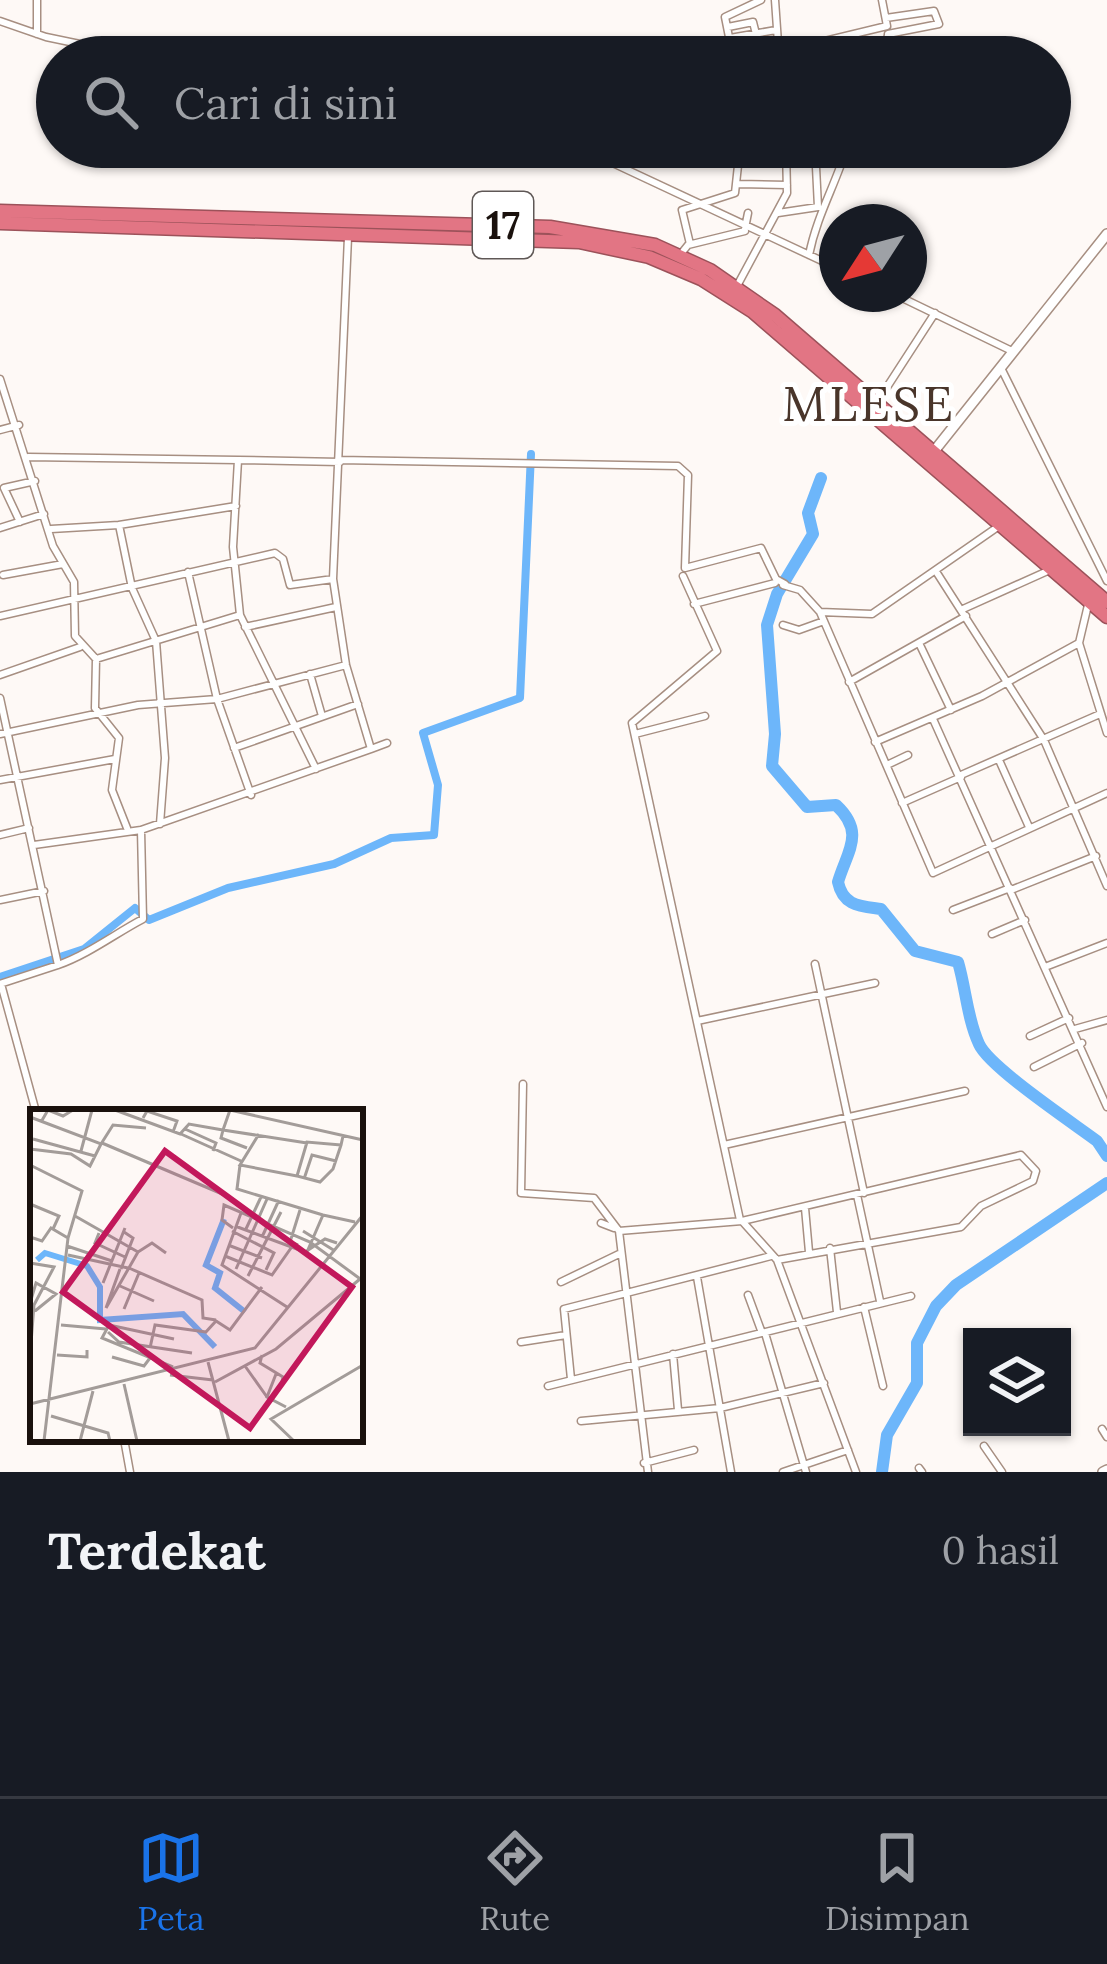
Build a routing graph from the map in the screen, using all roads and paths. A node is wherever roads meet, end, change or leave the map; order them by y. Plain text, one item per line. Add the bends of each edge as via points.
1 (38, 0) edge
2 (760, 0) edge
3 (775, 0) edge
4 (882, 0) edge
5 (0, 21) edge
6 (887, 26) junction
7 (728, 27) junction
8 (776, 30) junction
9 (37, 34) junction
10 (756, 34) junction
11 (46, 36) edge
12 (730, 36) edge
13 (743, 36) edge
14 (776, 36) edge
15 (849, 36) edge
16 (886, 36) edge
17 (623, 168) edge
18 (739, 168) edge
19 (787, 168) edge
20 (816, 168) edge
21 (840, 168) edge
22 (738, 184) junction
23 (787, 184) junction
24 (695, 203) junction
25 (818, 207) junction
26 (0, 211) edge
27 (748, 213) dead end
28 (778, 213) junction
29 (0, 223) edge
30 (747, 229) junction
31 (349, 233) junction
32 (1107, 234) edge
33 (765, 237) junction
34 (691, 244) junction
35 (811, 255) junction
36 (680, 256) junction
37 (819, 259) edge
38 (737, 286) junction
39 (927, 309) edge
40 (935, 313) junction
41 (1014, 352) junction
42 (1001, 368) junction
43 (0, 379) edge
44 (877, 404) junction
45 (19, 425) junction
46 (0, 430) edge
47 (931, 455) junction
48 (28, 457) junction
49 (238, 460) junction
50 (340, 461) junction
51 (35, 481) junction
52 (1, 489) edge
53 (236, 506) junction
54 (44, 514) junction
55 (20, 522) junction
56 (1004, 522) junction
57 (119, 525) junction
58 (0, 528) edge
59 (49, 529) junction
60 (233, 560) junction
61 (63, 564) junction
62 (1053, 569) junction
63 (188, 572) junction
64 (937, 573) junction
65 (3, 575) dead end
66 (683, 576) dead end
67 (333, 579) junction
68 (1107, 581) edge
69 (781, 584) junction
70 (132, 588) junction
71 (74, 600) junction
72 (1090, 602) junction
73 (1107, 602) edge
74 (694, 604) junction
75 (336, 607) junction
76 (965, 613) junction
77 (240, 615) junction
78 (0, 616) edge
79 (1107, 616) edge
80 (822, 617) junction
81 (783, 625) dead end
82 (202, 626) junction
83 (244, 627) junction
84 (156, 641) junction
85 (919, 643) junction
86 (1078, 643) junction
87 (80, 647) junction
88 (96, 658) junction
89 (346, 664) junction
90 (310, 674) junction
91 (0, 675) edge
92 (1010, 681) junction
93 (849, 682) junction
94 (272, 684) junction
95 (0, 698) edge
96 (217, 699) junction
97 (160, 702) junction
98 (358, 704) junction
99 (951, 710) junction
100 (98, 712) junction
101 (1100, 714) junction
102 (322, 716) junction
103 (705, 716) dead end
104 (933, 719) junction
105 (294, 725) junction
106 (3, 733) edge
107 (1107, 733) edge
108 (635, 734) junction
109 (1044, 740) junction
110 (875, 742) junction
111 (386, 743) dead end
112 (234, 748) junction
113 (371, 749) junction
114 (908, 755) dead end
115 (116, 759) junction
116 (999, 760) junction
117 (887, 766) junction
118 (316, 769) junction
119 (16, 776) junction
120 (961, 776) junction
121 (0, 780) edge
122 (1107, 793) edge
123 (251, 795) junction
124 (902, 803) junction
125 (1074, 807) junction
126 (160, 824) junction
127 (1029, 827) junction
128 (29, 828) junction
129 (127, 828) junction
130 (141, 830) junction
131 (0, 835) edge
132 (34, 844) junction
133 (991, 845) junction
134 (1096, 856) junction
135 (1104, 866) edge
136 (1107, 886) edge
137 (1011, 889) junction
138 (44, 891) junction
139 (0, 900) edge
140 (953, 910) dead end
141 (1024, 920) junction
142 (992, 934) dead end
143 (1107, 943) edge
144 (815, 964) dead end
145 (58, 965) junction
146 (1045, 967) junction
147 (875, 983) dead end
148 (1, 984) edge
149 (821, 995) junction
150 (1069, 1018) junction
151 (1107, 1020) edge
152 (696, 1021) junction
153 (1075, 1029) junction
154 (1030, 1036) dead end
155 (1082, 1042) junction
156 (1034, 1066) dead end
157 (523, 1084) dead end
158 (965, 1091) dead end
159 (1107, 1106) edge
160 (36, 1109) edge
161 (849, 1117) junction
162 (724, 1145) junction
163 (860, 1194) junction
164 (805, 1206) junction
165 (741, 1220) junction
166 (601, 1222) dead end
167 (618, 1230) junction
168 (868, 1242) junction
169 (830, 1248) junction
170 (808, 1252) junction
171 (619, 1254) junction
172 (774, 1258) junction
173 (697, 1277) junction
174 (561, 1282) dead end
175 (624, 1294) junction
176 (748, 1294) dead end
177 (911, 1296) dead end
178 (880, 1300) junction
179 (864, 1307) junction
180 (837, 1312) junction
181 (800, 1322) junction
182 (764, 1333) junction
183 (566, 1335) junction
184 (520, 1342) dead end
185 (709, 1345) junction
186 (673, 1354) junction
187 (636, 1363) junction
188 (571, 1379) junction
189 (824, 1383) junction
190 (548, 1386) dead end
191 (883, 1386) dead end
192 (784, 1395) junction
193 (720, 1408) junction
194 (678, 1410) junction
195 (639, 1414) junction
196 (581, 1421) dead end
197 (125, 1442) edge
198 (984, 1446) dead end
199 (694, 1450) dead end
200 (848, 1450) junction
201 (646, 1468) edge
202 (804, 1469) edge
203 (130, 1472) edge
204 (731, 1472) edge
205 (783, 1472) edge
206 (856, 1472) edge
207 (1002, 1472) edge

1 - 9 street
2 - 7 street via 730,10
3 - 8 street
4 - 6 street
5 - 9 street
6 - 6 street via 940,24 934,11
6 - 15 street
6 - 16 street
7 - 10 street via 753,22
7 - 12 street
8 - 10 street
8 - 14 street
9 - 11 street
10 - 13 street
17 - 24 street
18 - 22 street
19 - 23 street
20 - 25 street
21 - 25 street
22 - 23 street
22 - 24 street via 734,194
23 - 28 street
24 - 30 street
24 - 34 street via 681,212
25 - 28 street
25 - 35 street
26 - 36 highway, 17 via 550,227 616,235
27 - 30 street
28 - 33 street
29 - 31 highway, 17
30 - 33 street
30 - 34 street
31 - 47 highway, 17 via 579,242 664,263 753,312
31 - 50 street
32 - 41 main road
33 - 35 street
33 - 38 street
34 - 36 street
35 - 37 street
36 - 38 highway, 17
38 - 44 highway, 17
39 - 40 street
40 - 41 street
40 - 44 street
41 - 42 main road
42 - 47 main road
42 - 68 street
43 - 45 street
44 - 47 highway, 17
45 - 46 street
45 - 48 street
47 - 56 highway, 17
47 - 73 highway, 17
48 - 49 street
48 - 51 street
49 - 50 street
49 - 53 street
50 - 67 street
50 - 69 street via 678,466 688,475 685,568 761,548
51 - 52 street
51 - 54 street
52 - 55 street
53 - 57 street
53 - 60 street
54 - 55 street
54 - 59 street
55 - 58 street
56 - 62 highway, 17
56 - 64 street
57 - 59 street
57 - 70 street
59 - 61 street
60 - 63 street
60 - 67 street via 275,553 292,586
60 - 77 street
61 - 65 street
61 - 71 street
62 - 72 highway, 17
62 - 76 street
63 - 70 street
63 - 82 street
64 - 76 street
64 - 80 street via 872,614
66 - 74 street
67 - 75 street
69 - 74 street
69 - 80 street via 800,590
70 - 71 street
70 - 84 street
71 - 78 street
71 - 87 street
72 - 79 highway, 17
72 - 86 street
74 - 108 street via 717,651 634,717
75 - 83 street
75 - 89 street
76 - 85 street
76 - 92 street
77 - 82 street
77 - 83 street
80 - 81 street via 800,630
80 - 93 street
82 - 84 street
82 - 96 street
83 - 94 street
84 - 88 street
84 - 97 street
85 - 93 street
85 - 99 street
86 - 92 street
86 - 101 street
87 - 88 street
87 - 91 street
88 - 100 street
89 - 90 street
89 - 98 street
90 - 94 street
90 - 102 street
92 - 99 street
92 - 109 street
93 - 110 street
94 - 96 street
94 - 105 street
95 - 106 street
96 - 97 street
96 - 112 street
97 - 100 street
97 - 126 street
98 - 102 street
98 - 113 street
99 - 104 street
100 - 106 street
100 - 115 street via 119,738
101 - 107 street
101 - 109 street
102 - 105 street
103 - 108 street
104 - 110 street
104 - 120 street
105 - 112 street
105 - 118 street
106 - 119 street
108 - 152 street
109 - 116 street
109 - 125 street
110 - 117 street
111 - 113 street
112 - 123 street
113 - 118 street
114 - 117 street
115 - 119 street
115 - 129 street via 112,790
116 - 120 street
116 - 127 street
117 - 124 street
118 - 123 street
119 - 121 street
119 - 128 street
120 - 124 street
120 - 133 street
122 - 125 street
123 - 126 street
124 - 133 street via 933,873
125 - 127 street
125 - 134 street
126 - 130 street
127 - 133 street
128 - 131 street
128 - 132 street
129 - 130 street
129 - 132 street
130 - 145 street via 143,919
132 - 138 street
133 - 137 street
134 - 135 street
134 - 137 street
135 - 136 street
137 - 140 street
137 - 141 street
138 - 139 street
138 - 145 street
141 - 142 street
141 - 146 street
143 - 146 street
144 - 149 street
145 - 148 street
146 - 150 street
147 - 149 street
148 - 160 street
149 - 152 street
149 - 161 street
150 - 153 street
150 - 154 street
151 - 153 street
152 - 162 street
153 - 155 street
155 - 156 street
155 - 159 street
157 - 167 street via 521,1192 594,1198
158 - 161 street
161 - 162 street
161 - 163 street
162 - 165 street
163 - 164 street
163 - 168 street
163 - 168 street via 1021,1155 1036,1175 981,1206 964,1226
164 - 165 street
164 - 170 street
165 - 167 street
165 - 172 street
166 - 167 street
167 - 171 street
168 - 169 street
168 - 178 street
169 - 170 street
169 - 180 street
170 - 172 street
171 - 174 street
171 - 175 street
172 - 173 street
172 - 181 street
173 - 175 street
173 - 185 street
175 - 183 street via 564,1309
175 - 187 street
176 - 182 street
177 - 178 street
178 - 179 street
179 - 180 street
179 - 191 street
180 - 181 street
181 - 182 street
181 - 189 street
182 - 185 street
182 - 192 street
183 - 184 street
183 - 188 street
185 - 186 street
185 - 193 street
186 - 187 street
186 - 194 street
187 - 188 street
187 - 195 street
188 - 190 street
189 - 192 street
189 - 200 street
192 - 193 street
192 - 202 street
193 - 194 street
193 - 204 street
194 - 195 street
195 - 196 street
195 - 201 street
197 - 203 street
198 - 207 street
199 - 201 street
200 - 202 street
200 - 206 street
202 - 205 street

